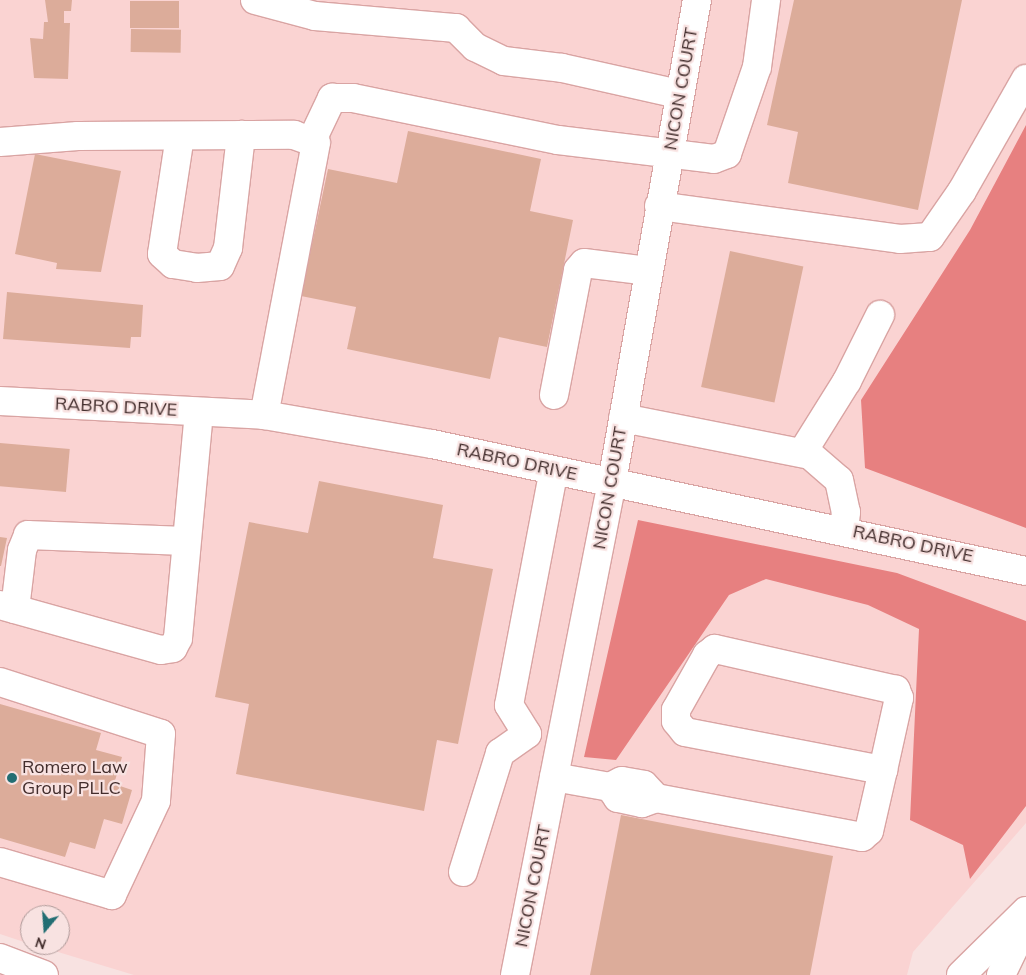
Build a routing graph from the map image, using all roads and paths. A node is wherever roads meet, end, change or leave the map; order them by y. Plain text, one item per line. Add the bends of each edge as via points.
1 (255, 0) edge
2 (697, 0) edge
3 (766, 0) edge
4 (1026, 79) edge
5 (678, 94) junction
6 (180, 136) junction
7 (241, 136) junction
8 (312, 140) junction
9 (0, 142) edge
10 (669, 155) junction
11 (659, 206) junction
12 (648, 271) junction
13 (880, 315) dead end
14 (554, 395) dead end
15 (0, 401) edge
16 (198, 412) junction
17 (264, 415) junction
18 (623, 418) junction
19 (802, 453) junction
20 (554, 470) junction
21 (612, 482) junction
22 (844, 530) junction
23 (185, 541) junction
24 (1026, 571) edge
25 (7, 607) edge
26 (0, 682) edge
27 (527, 734) junction
28 (561, 743) junction
29 (883, 770) junction
30 (554, 776) junction
31 (0, 862) edge
32 (463, 872) dead end
33 (1026, 911) edge
34 (1026, 923) edge
35 (0, 958) edge
36 (44, 975) edge
37 (515, 975) edge
38 (961, 975) edge
39 (1001, 975) edge

1 - 5 street via 315,16 456,28 475,47 504,60 562,68
2 - 5 street, NICON COURT
3 - 10 street via 757,67 726,154 714,159
4 - 11 street via 962,191 930,237 900,239
5 - 10 street, NICON COURT
6 - 7 street
6 - 7 street via 162,254 173,264 197,268 220,266 228,248
6 - 9 street
7 - 8 street via 294,135
8 - 10 street via 332,98 353,98 558,140
8 - 17 street via 316,143
10 - 11 street, NICON COURT
11 - 12 street, NICON COURT
12 - 14 street via 584,263 578,270
12 - 18 street, NICON COURT
13 - 19 street via 847,381
15 - 16 street, RABRO DRIVE
16 - 17 street, RABRO DRIVE
16 - 23 street
17 - 20 street, RABRO DRIVE
18 - 19 street
18 - 21 street, NICON COURT
19 - 22 street via 827,466 839,480 846,512
20 - 21 street, RABRO DRIVE
20 - 27 street via 509,705
21 - 22 street, RABRO DRIVE
21 - 28 street, NICON COURT
22 - 24 street, RABRO DRIVE
23 - 25 street via 28,535
23 - 25 street via 178,638 173,648 161,650
26 - 31 street via 161,734 156,801 112,895
27 - 28 street
27 - 32 street via 500,753
28 - 30 street, NICON COURT
29 - 29 street via 900,698 896,690 715,649 707,655 676,710 676,721 685,732
29 - 30 street via 869,831 862,837 656,798 642,803 618,798 610,787
30 - 37 street, NICON COURT
33 - 38 street
34 - 39 street
35 - 36 street

